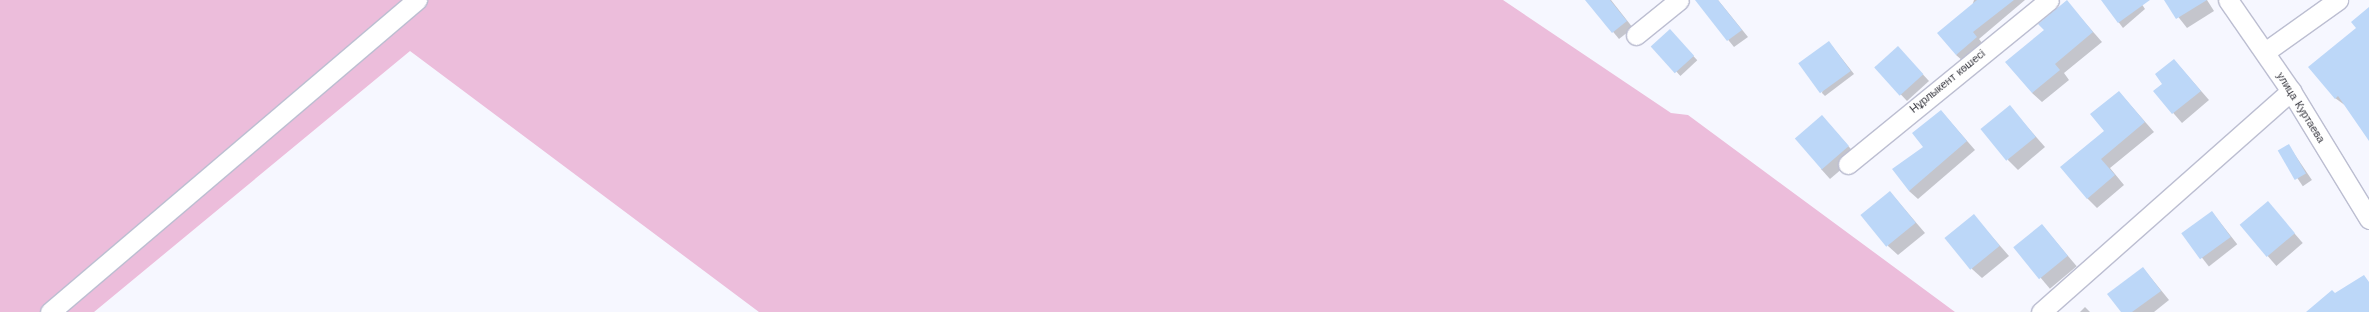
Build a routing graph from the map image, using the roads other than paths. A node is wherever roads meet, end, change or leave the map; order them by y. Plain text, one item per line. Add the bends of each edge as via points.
1 (417, 0) edge
2 (1679, 0) edge
3 (2049, 0) edge
4 (2228, 0) edge
5 (2338, 0) edge
6 (1636, 35) dead end
7 (2265, 52) junction
8 (2291, 91) junction
9 (1848, 164) dead end
10 (2369, 219) edge
11 (50, 312) edge
12 (2041, 312) edge

1 - 11 street
2 - 6 street
3 - 9 street, Нұрлыкент көшесі
4 - 7 street, улица Куртаева
5 - 7 street
7 - 8 street, улица Куртаева
8 - 10 street, улица Куртаева
8 - 12 street

